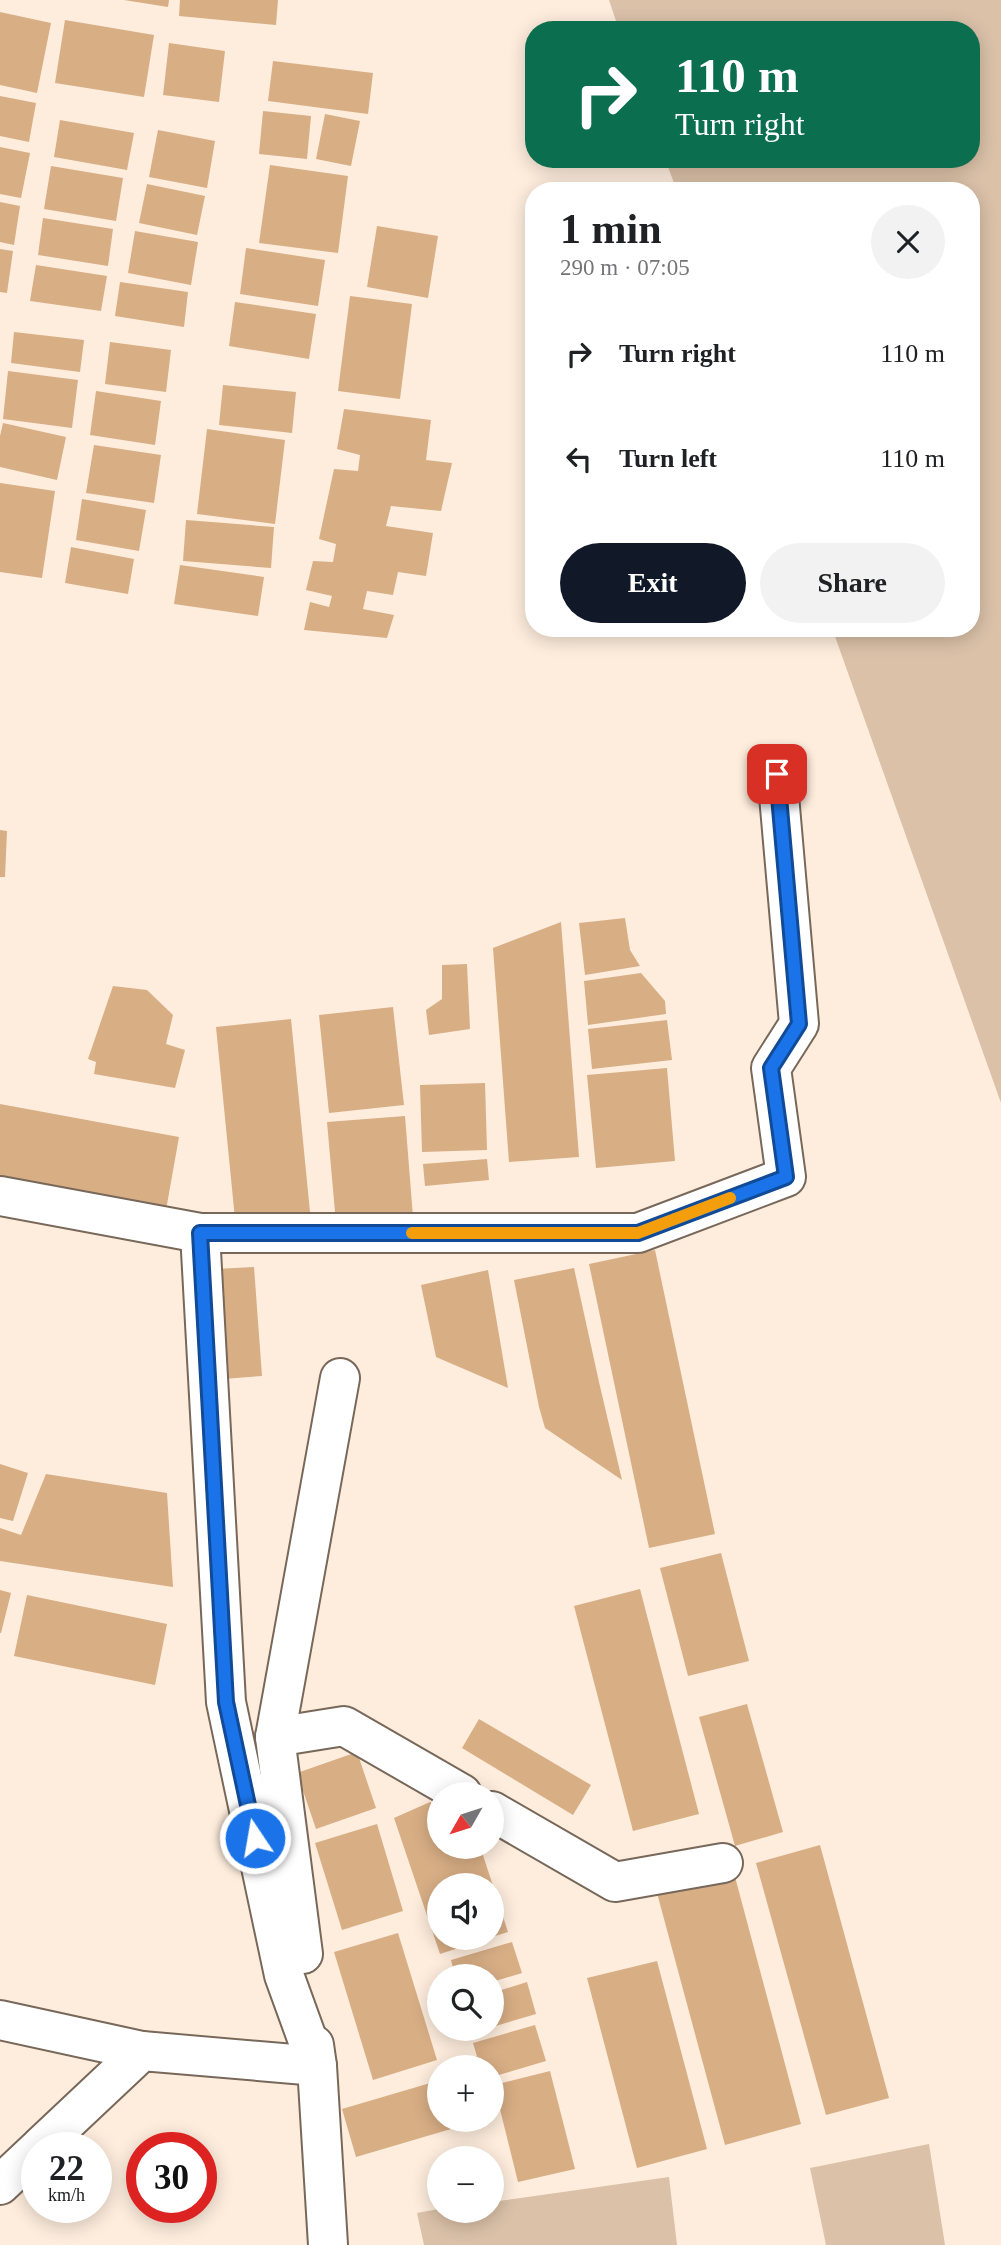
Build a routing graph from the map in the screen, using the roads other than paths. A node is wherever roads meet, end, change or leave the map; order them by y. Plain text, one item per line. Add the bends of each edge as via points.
1 (777, 774) dead end
2 (0, 1196) edge
3 (200, 1233) junction
4 (340, 1378) dead end
5 (275, 1737) junction
6 (441, 1782) edge
7 (504, 1818) edge
8 (723, 1863) dead end
9 (0, 2020) edge
10 (142, 2051) junction
11 (317, 2066) junction
12 (56, 2132) edge
13 (21, 2165) edge
14 (0, 2185) edge
15 (328, 2245) edge

1 - 3 street via 799,1024 771,1068 786,1177 638,1233
2 - 3 street
3 - 11 street via 226,1702 284,1975
4 - 5 street
5 - 6 street via 344,1726
5 - 11 street
7 - 8 street via 615,1882
9 - 10 street
10 - 11 street
10 - 12 street
11 - 15 street
13 - 14 street

